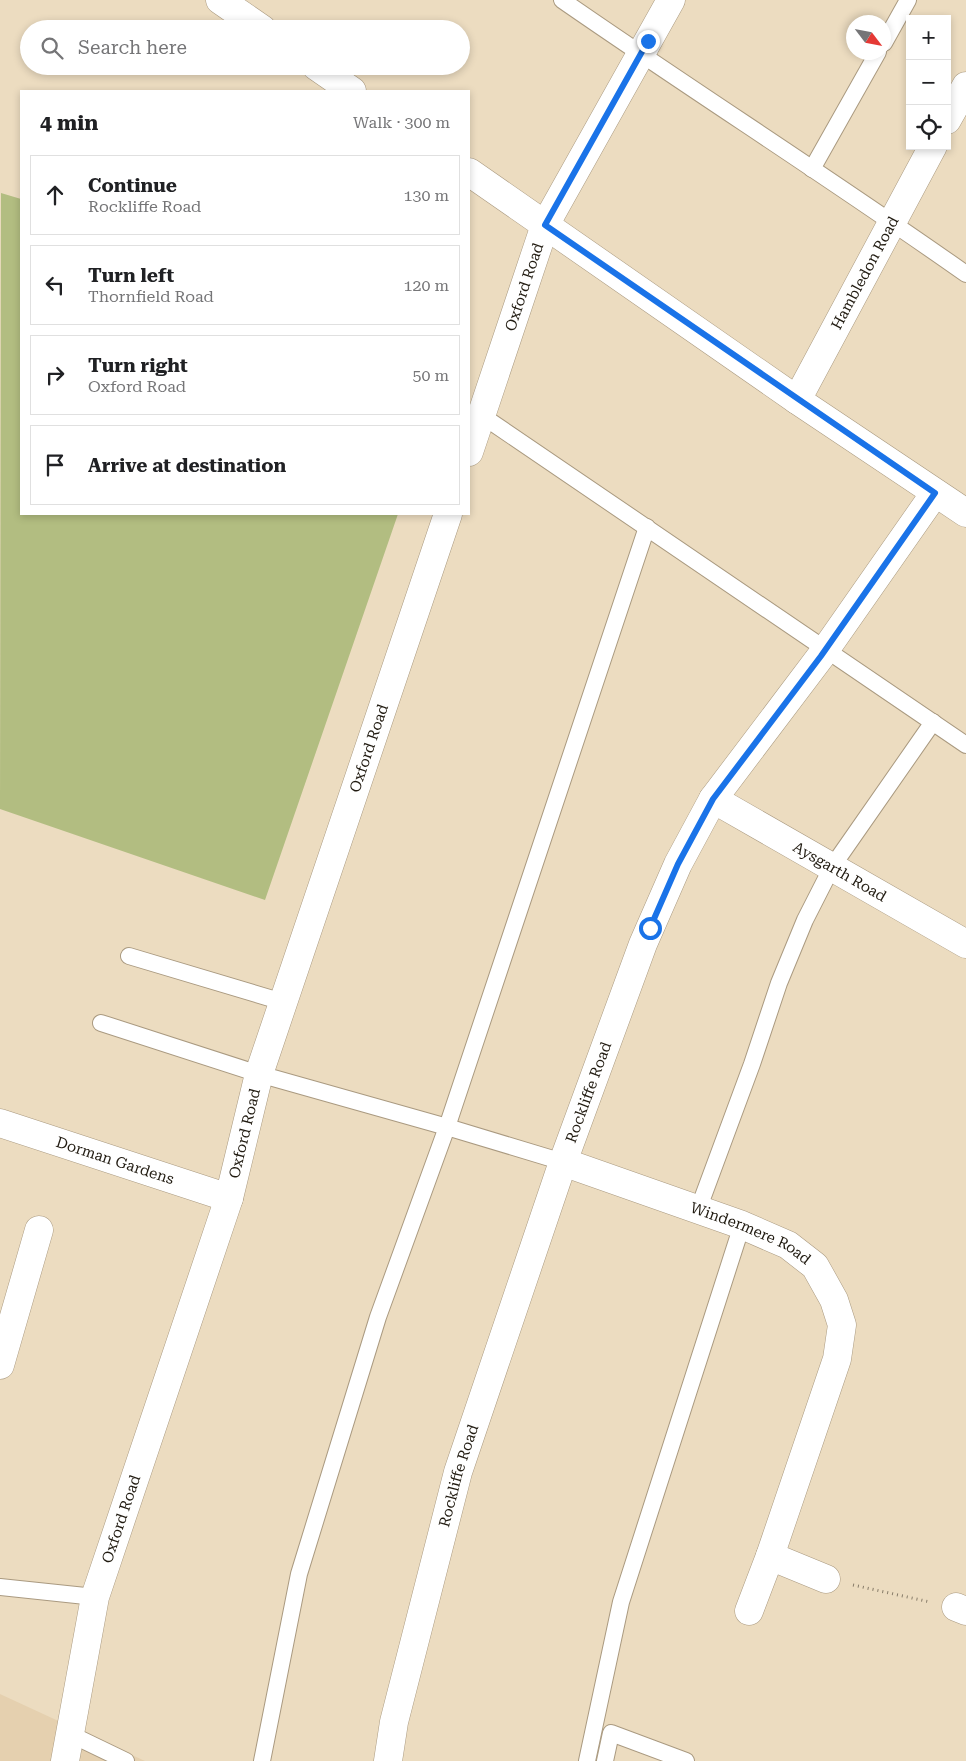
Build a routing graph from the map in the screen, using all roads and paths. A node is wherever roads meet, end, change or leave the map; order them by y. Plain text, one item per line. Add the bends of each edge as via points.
1 (220, 0) edge
2 (562, 0) edge
3 (671, 0) edge
4 (908, 0) edge
5 (249, 20) edge
6 (891, 31) edge
7 (640, 54) junction
8 (873, 60) edge
9 (329, 75) edge
10 (966, 86) edge
11 (351, 90) edge
12 (951, 113) edge
13 (931, 150) edge
14 (812, 169) junction
15 (470, 173) edge
16 (893, 222) junction
17 (545, 225) junction
18 (966, 274) edge
19 (797, 400) junction
20 (481, 415) junction
21 (470, 449) edge
22 (935, 493) junction
23 (966, 513) edge
24 (448, 515) edge
25 (647, 527) junction
26 (826, 649) junction
27 (933, 722) junction
28 (966, 745) edge
29 (713, 799) junction
30 (832, 867) junction
31 (966, 944) edge
32 (129, 956) dead end
33 (284, 1002) junction
34 (100, 1023) dead end
35 (259, 1074) junction
36 (0, 1123) edge
37 (447, 1126) junction
38 (563, 1162) junction
39 (230, 1198) junction
40 (698, 1210) junction
41 (742, 1225) junction
42 (40, 1230) dead end
43 (0, 1365) edge
44 (770, 1556) junction
45 (826, 1579) joint
46 (0, 1586) edge
47 (94, 1597) junction
48 (961, 1609) edge
49 (749, 1611) dead end
50 (70, 1734) junction
51 (65, 1761) edge
52 (126, 1761) edge
53 (262, 1761) edge
54 (388, 1761) edge
55 (587, 1761) edge
56 (605, 1761) edge
57 (686, 1761) edge

1 - 5 street
2 - 7 lane
3 - 7 street, Oxford Road
4 - 6 lane
7 - 14 lane
7 - 17 street, Oxford Road
8 - 14 lane
9 - 11 street
10 - 12 street
13 - 16 street, Hambledon Road
14 - 16 lane
15 - 17 street
16 - 18 lane
16 - 19 street, Hambledon Road
17 - 19 street
17 - 20 street, Oxford Road
19 - 22 street
20 - 21 street, Oxford Road
20 - 25 lane
22 - 23 street
22 - 26 street, Rockliffe Road
24 - 33 street, Oxford Road
25 - 26 lane
25 - 37 lane
26 - 27 lane
26 - 29 street, Rockliffe Road
27 - 28 lane
27 - 30 lane
29 - 30 street, Aysgarth Road
29 - 38 street, Rockliffe Road via 678,864 643,944
30 - 31 street, Aysgarth Road
30 - 40 lane via 805,920 779,984
32 - 33 lane
33 - 35 street, Oxford Road
34 - 35 lane
35 - 37 lane
35 - 39 street, Oxford Road
36 - 39 street, Dorman Gardens
37 - 38 lane
37 - 53 lane via 378,1316 299,1574
38 - 40 street, Windermere Road
38 - 54 street, Rockliffe Road via 458,1472 394,1722
39 - 47 street, Oxford Road
40 - 41 street, Windermere Road
41 - 44 street, Windermere Road via 788,1245 815,1266 834,1300 842,1325 837,1359
41 - 55 lane via 621,1602
42 - 43 street
44 - 45 street
44 - 49 street, Windermere Road
45 - 48 path
46 - 47 lane
47 - 50 street, Oxford Road
50 - 51 street, Oxford Road
50 - 52 lane
56 - 57 lane via 612,1733

